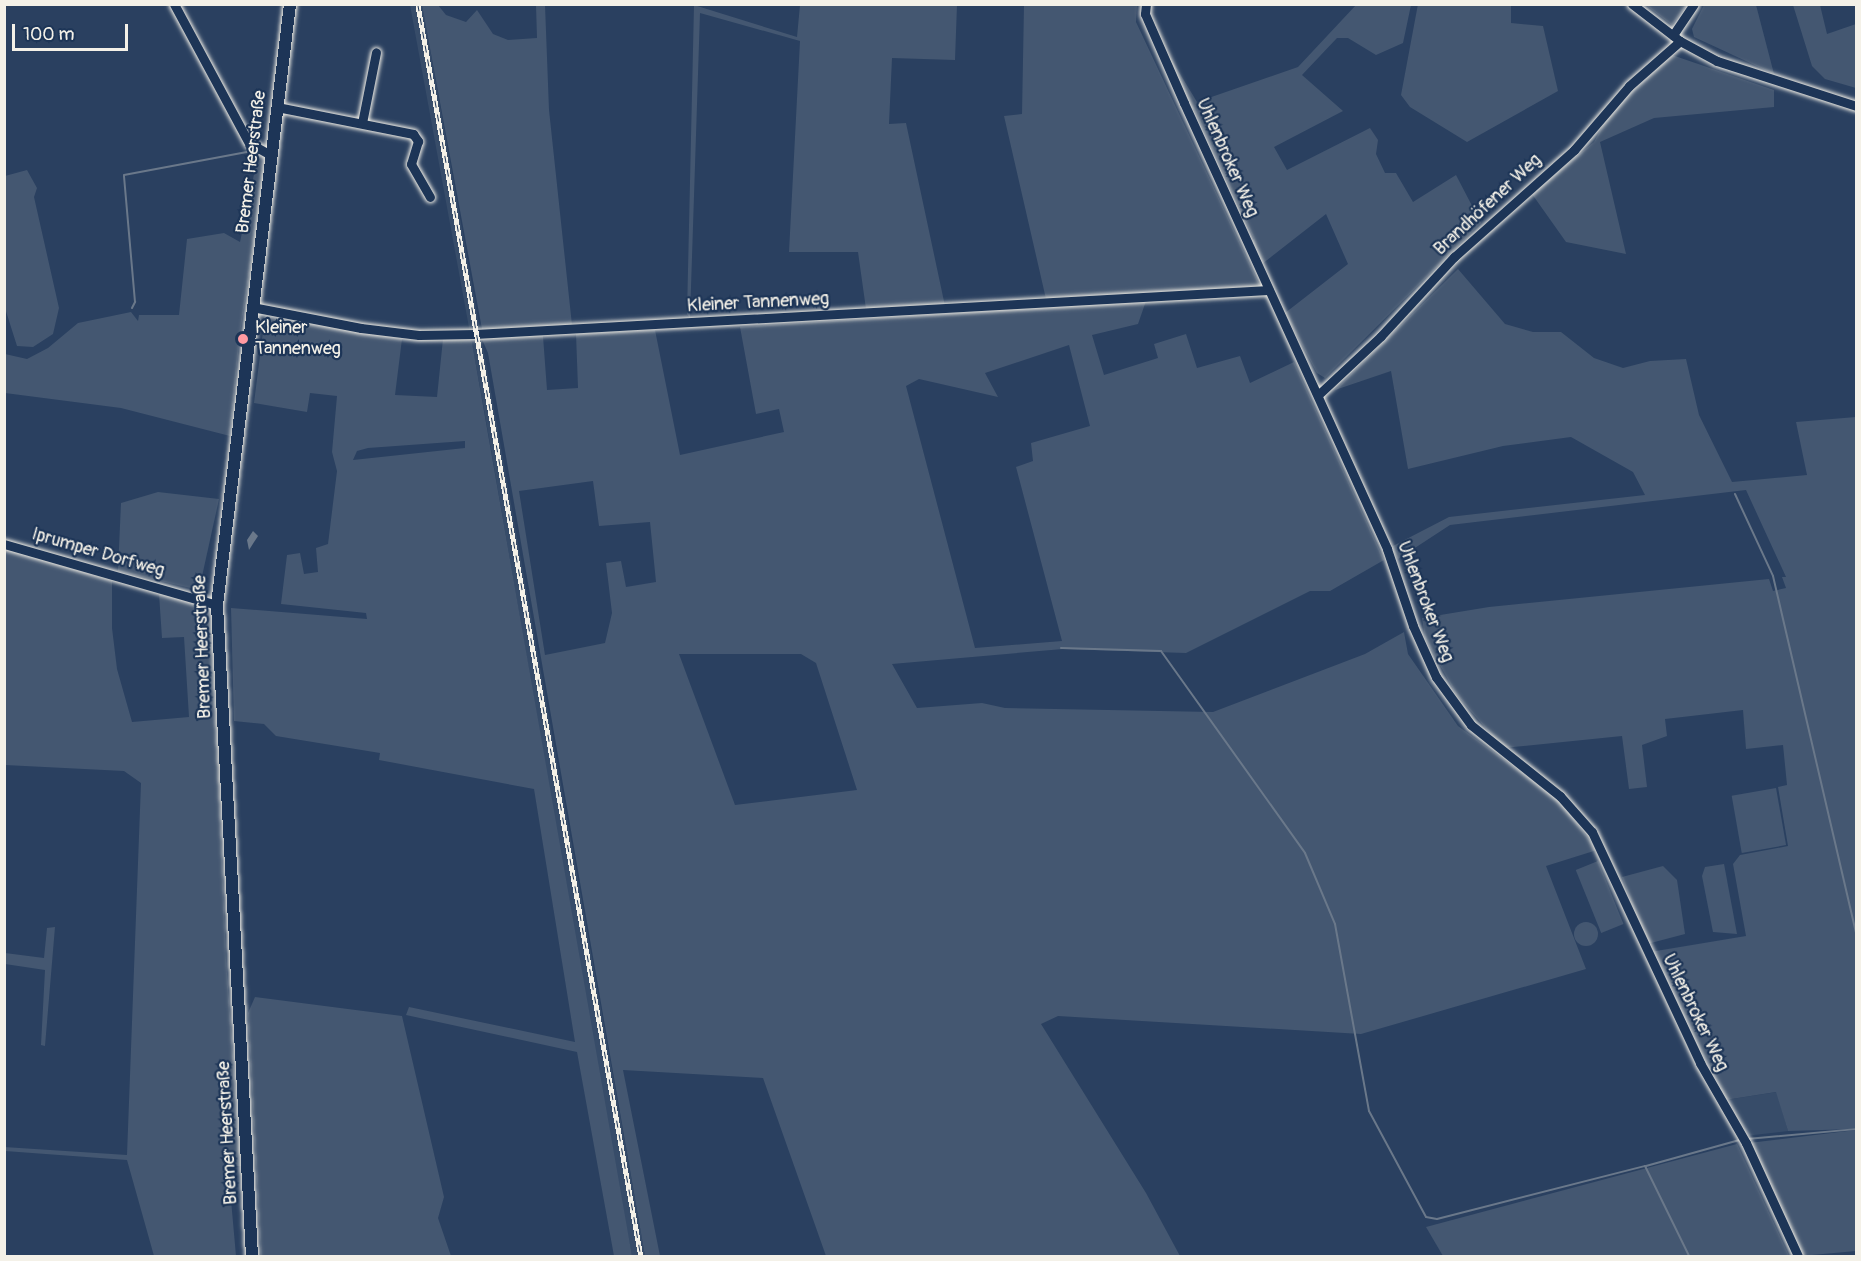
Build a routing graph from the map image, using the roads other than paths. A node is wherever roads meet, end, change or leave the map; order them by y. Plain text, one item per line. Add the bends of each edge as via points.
1 (174, 4) edge
2 (290, 4) edge
3 (1146, 4) edge
4 (1632, 4) edge
5 (1694, 4) edge
6 (1677, 38) junction
7 (376, 52) dead end
8 (1857, 106) edge
9 (277, 107) junction
10 (362, 123) junction
11 (271, 155) junction
12 (430, 197) dead end
13 (1269, 290) junction
14 (252, 307) junction
15 (1318, 395) junction
16 (4, 544) edge
17 (217, 604) junction
18 (252, 1257) edge
19 (1798, 1257) edge

1 - 11 street via 249,142
2 - 9 main road, Bremer Heerstraße
3 - 13 street, Uhlenbroker Weg via 1145,14
4 - 6 street
5 - 6 street, Brandhöfener Weg
6 - 8 street via 1748,73
6 - 15 street, Brandhöfener Weg via 1574,150 1454,257 1381,336
7 - 10 street
9 - 10 street
9 - 11 main road, Bremer Heerstraße
10 - 12 street via 412,134 418,141 411,164
11 - 14 main road, Bremer Heerstraße
13 - 14 street, Kleiner Tannenweg via 419,335
13 - 15 street, Uhlenbroker Weg
14 - 17 main road, Bremer Heerstraße
15 - 19 street, Uhlenbroker Weg via 1387,549 1413,626 1436,677 1471,725 1560,796 1592,832 1700,1063 1746,1143
16 - 17 street, Iprumper Dorfweg
17 - 18 main road, Bremer Heerstraße

